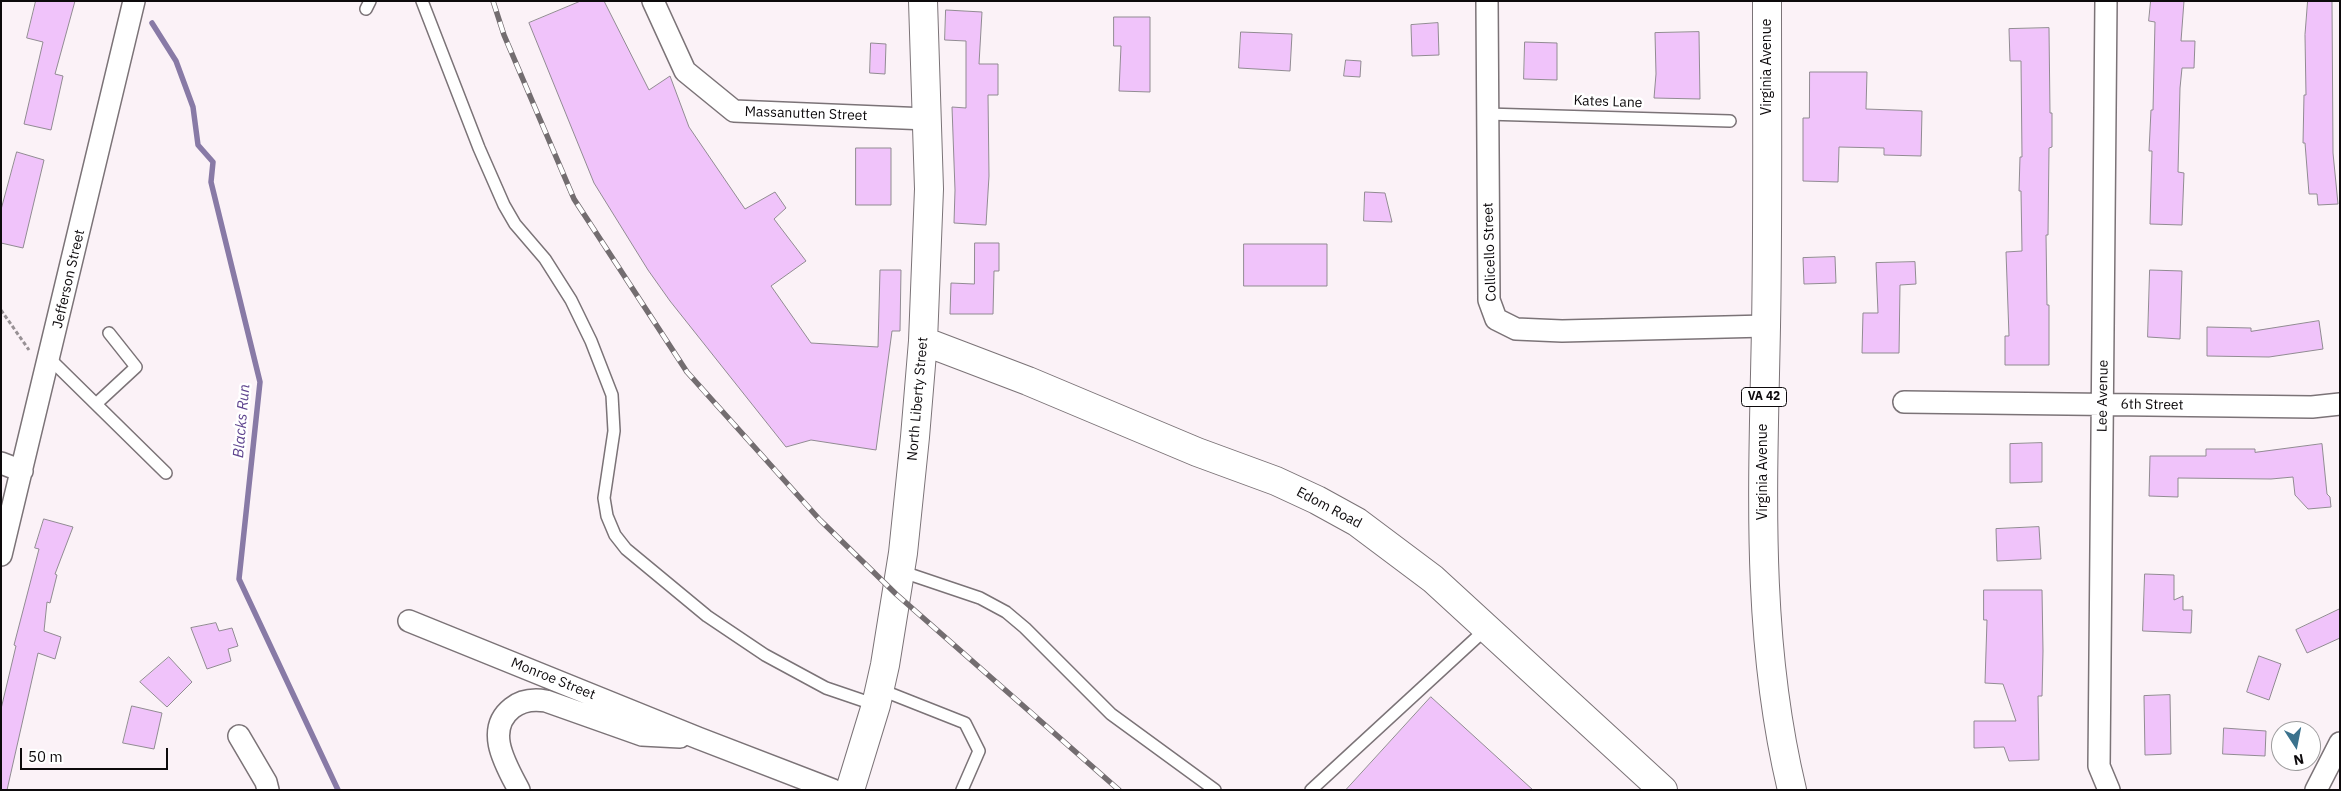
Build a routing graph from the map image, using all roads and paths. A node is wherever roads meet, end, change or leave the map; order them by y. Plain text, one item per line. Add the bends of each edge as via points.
1 (134, 1) edge
2 (422, 1) edge
3 (653, 1) edge
4 (923, 1) edge
5 (1487, 1) edge
6 (1767, 1) edge
7 (2106, 1) edge
8 (1486, 114) junction
9 (927, 119) junction
10 (1730, 121) dead end
11 (1, 310) edge
12 (1766, 326) junction
13 (109, 333) dead end
14 (923, 341) junction
15 (47, 366) junction
16 (1904, 402) dead end
17 (96, 404) junction
18 (2103, 404) junction
19 (2340, 404) edge
20 (1, 463) edge
21 (22, 471) junction
22 (166, 473) dead end
23 (1, 555) edge
24 (900, 571) junction
25 (408, 621) dead end
26 (1488, 628) junction
27 (878, 697) junction
28 (239, 736) dead end
29 (698, 738) junction
30 (2340, 743) edge
31 (268, 790) edge
32 (519, 790) edge
33 (833, 790) edge
34 (850, 790) edge
35 (962, 790) edge
36 (1215, 790) edge
37 (1312, 790) edge
38 (1663, 790) edge
39 (1792, 790) edge
40 (2109, 790) edge
41 (2316, 790) edge

1 - 15 street, Jefferson Street
2 - 27 lane via 504,205 571,300 612,395 615,417 605,505 615,535 626,549 707,616 765,655 826,688
3 - 9 street, Massanutten Street via 685,71 734,111
4 - 9 street, North Liberty Street
5 - 8 street, Collicello Street
6 - 12 street, Virginia Avenue / VA 42
7 - 18 street, Lee Avenue
8 - 10 lane, Kates Lane
8 - 12 street, Collicello Street via 1489,300 1496,319 1516,329 1562,331
9 - 14 street, North Liberty Street via 929,189
11 - 15 path
12 - 39 street, Virginia Avenue / VA 42 via 1763,500 1766,614 1774,701
13 - 17 lane via 136,367
14 - 24 street, North Liberty Street
14 - 26 street, Edom Road via 1318,500 1357,522 1406,557
15 - 17 lane
15 - 21 street, Jefferson Street
16 - 18 street, 6th Street
17 - 22 lane
18 - 19 street, 6th Street via 2312,407
18 - 40 street, Lee Avenue via 2099,766
20 - 21 street
21 - 23 street, Jefferson Street
24 - 27 street, North Liberty Street
24 - 36 lane via 980,598 1006,612 1121,722
25 - 29 street, Monroe Street
26 - 37 lane
26 - 38 street, Edom Road
27 - 34 street, North Liberty Street
27 - 35 lane via 966,723 979,751
28 - 31 street
29 - 32 street, Monroe Street via 642,735 546,701 522,702 505,716 497,732 503,758
29 - 33 street, Monroe Street
30 - 41 street

